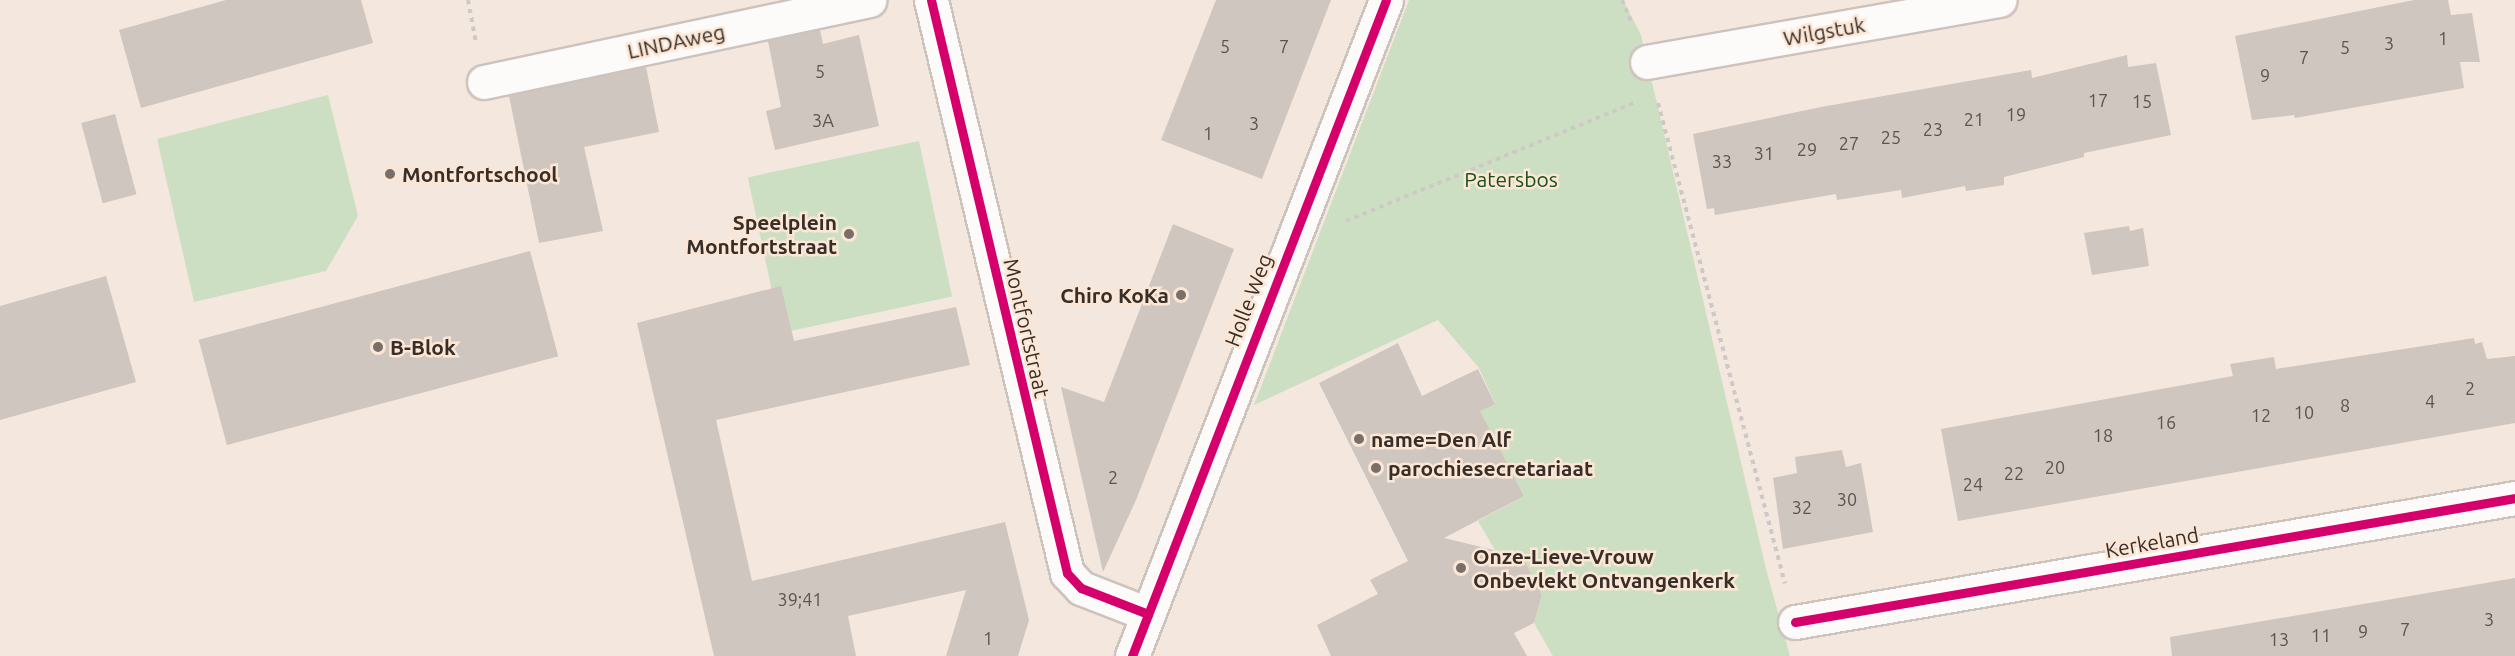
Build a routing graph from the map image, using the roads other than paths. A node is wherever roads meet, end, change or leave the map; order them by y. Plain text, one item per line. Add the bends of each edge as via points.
1 (869, 0) edge
2 (931, 0) edge
3 (1386, 0) edge
4 (2000, 0) edge
5 (1647, 62) road end
6 (484, 82) dead end
7 (2515, 498) edge
8 (1148, 614) junction
9 (1795, 622) road end
10 (1132, 656) edge

1 - 6 street, LINDAweg
2 - 8 street, Montfortstraat via 1067,573 1081,588
3 - 8 street, Holle Weg
4 - 5 street, Wilgstuk
7 - 9 street, Kerkeland
8 - 10 street, Holle Weg

